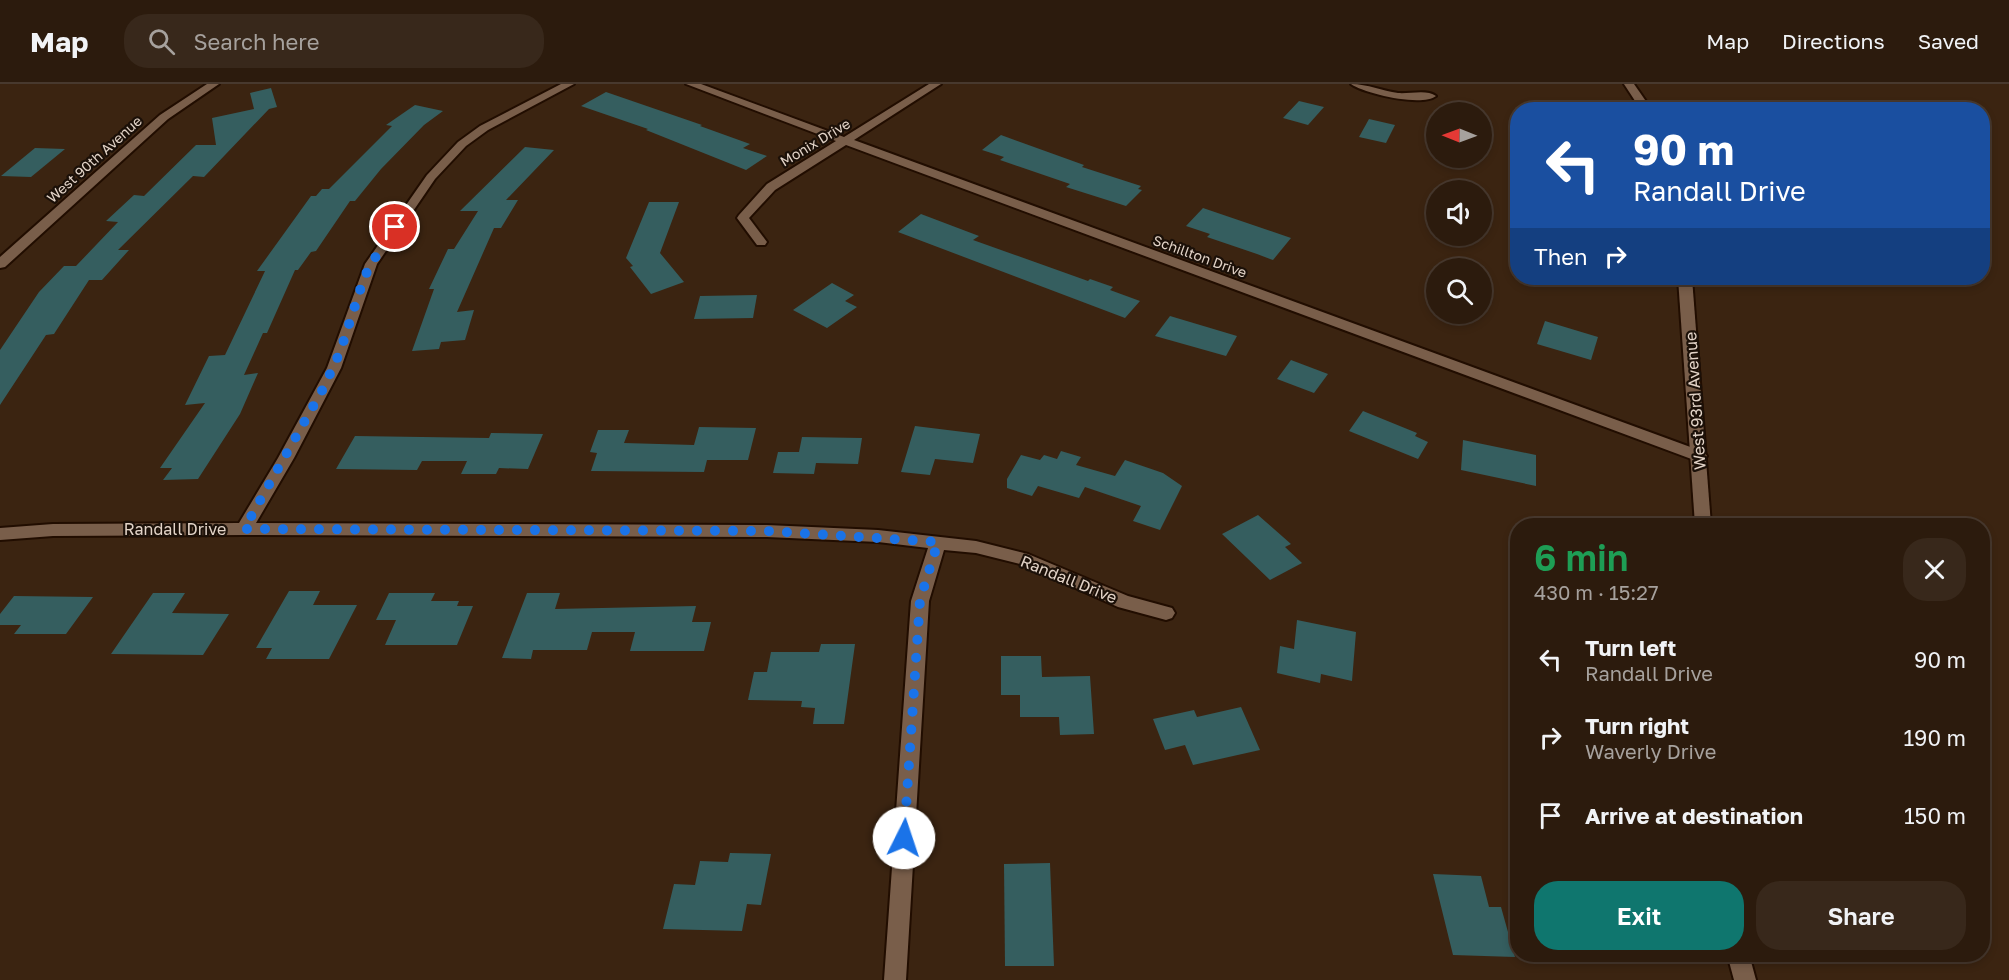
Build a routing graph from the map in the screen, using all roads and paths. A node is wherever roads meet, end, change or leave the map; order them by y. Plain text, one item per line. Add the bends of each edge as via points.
1 (214, 84) edge
2 (569, 84) edge
3 (691, 84) edge
4 (936, 84) edge
5 (1356, 84) edge
6 (1629, 84) edge
7 (1431, 96) dead end
8 (1641, 102) edge
9 (845, 141) junction
10 (761, 242) dead end
11 (0, 264) edge
12 (1686, 285) edge
13 (1699, 456) junction
14 (1703, 518) edge
15 (244, 529) junction
16 (0, 534) edge
17 (938, 542) junction
18 (1166, 613) dead end
19 (1740, 962) edge
20 (895, 980) edge
21 (1745, 980) edge

1 - 11 street, West 90th Avenue via 164,117
2 - 15 street via 479,132 430,177 371,264 329,378
3 - 9 street, Schillton Drive
4 - 9 street, Monix Drive
5 - 7 street via 1397,96
6 - 8 street
9 - 10 street, Monix Drive via 771,187 743,218
9 - 13 street, Schillton Drive
12 - 13 street, West 93rd Avenue
13 - 14 street, West 93rd Avenue
15 - 16 street, Randall Drive
15 - 17 street, Randall Drive via 767,531
17 - 18 street, Randall Drive via 1028,560 1124,602
17 - 20 street via 920,600
19 - 21 street

